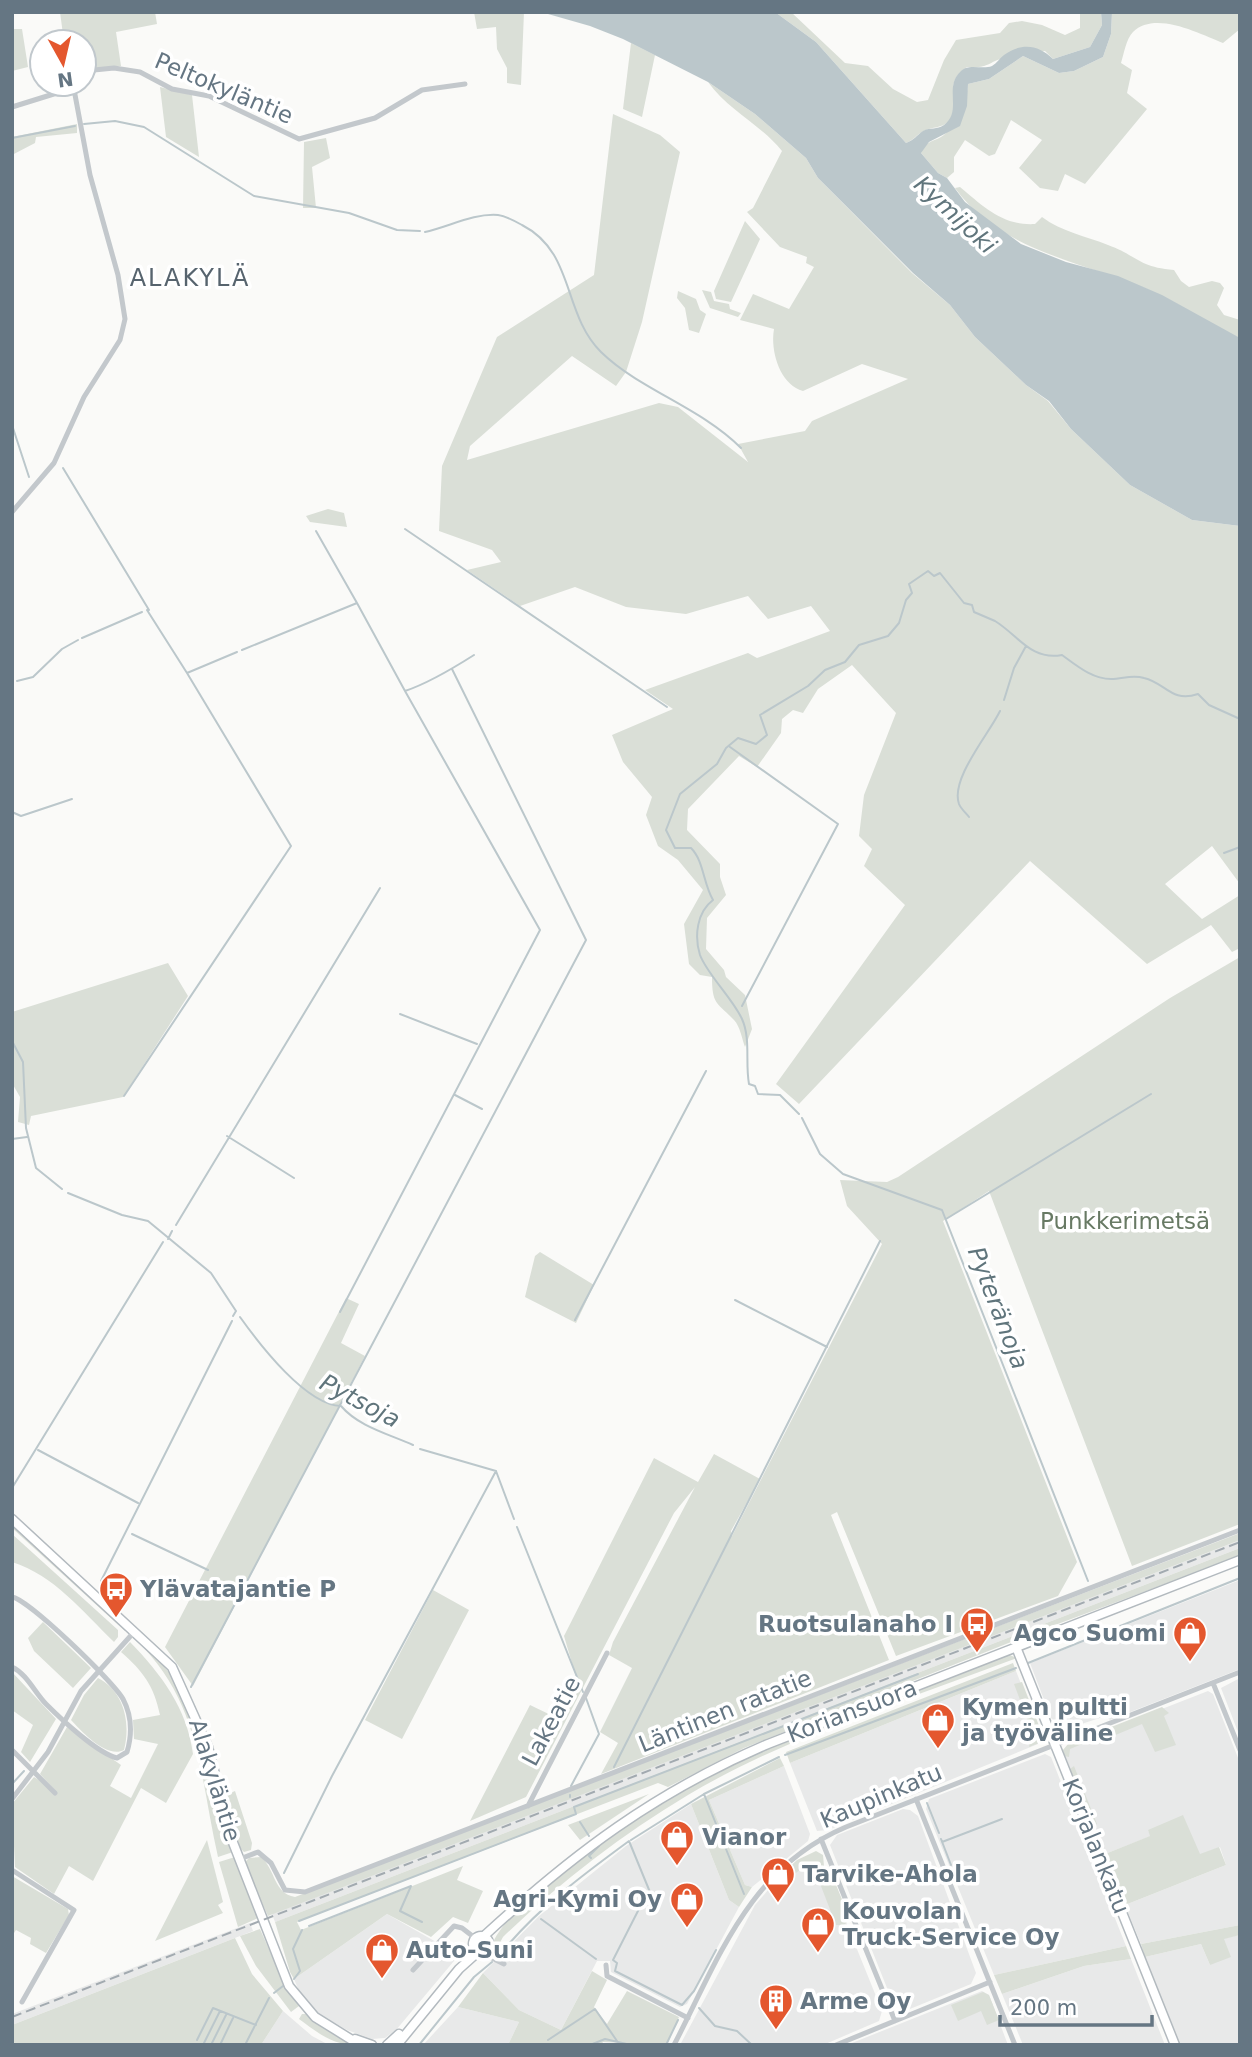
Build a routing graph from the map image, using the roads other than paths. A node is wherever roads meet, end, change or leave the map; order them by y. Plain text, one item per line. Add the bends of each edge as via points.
1 (98, 70) edge
2 (465, 84) dead end
3 (38, 98) edge
4 (75, 98) edge
5 (12, 107) edge
6 (12, 512) edge
7 (12, 1519) edge
8 (1240, 1530) edge
9 (1240, 1560) edge
10 (12, 1597) edge
11 (135, 1631) junction
12 (1016, 1647) junction
13 (607, 1653) dead end
14 (12, 1667) edge
15 (98, 1671) junction
16 (1240, 1672) edge
17 (1213, 1683) junction
18 (65, 1720) junction
19 (1056, 1745) junction
20 (1240, 1749) edge
21 (12, 1750) edge
22 (34, 1772) junction
23 (55, 1793) dead end
24 (12, 1799) edge
25 (916, 1799) junction
26 (528, 1806) junction
27 (821, 1839) junction
28 (240, 1858) junction
29 (12, 1870) edge
30 (482, 1941) junction
31 (479, 1952) junction
32 (606, 1965) dead end
33 (459, 1969) junction
34 (413, 1970) dead end
35 (989, 1982) junction
36 (22, 2002) dead end
37 (688, 2018) junction
38 (414, 2020) junction
39 (895, 2021) junction
40 (348, 2036) junction
41 (360, 2045) edge
42 (372, 2045) edge
43 (387, 2045) edge
44 (397, 2045) edge
45 (674, 2045) edge
46 (836, 2045) edge
47 (1015, 2045) edge
48 (1175, 2045) edge

1 - 2 street, Peltokyläntie via 139,72 172,89 209,96 299,139 375,118 422,90
3 - 5 street
4 - 6 street via 90,175 124,298 125,319 120,340 84,397 54,463
7 - 11 street, Alakyläntie
8 - 26 street, Läntinen ratatie
9 - 12 street, Koriansuora
10 - 15 street via 41,1615
11 - 15 street
11 - 28 street, Alakyläntie via 172,1667 187,1696 215,1769
12 - 19 street, Korjalankatu
12 - 30 street, Koriansuora via 706,1771 570,1859
13 - 26 street, Lakeatie
14 - 18 street
15 - 18 street
15 - 18 street via 116,1689 127,1710 127,1752 121,1757 109,1755
16 - 17 street, Kaupinkatu
17 - 19 street, Kaupinkatu
17 - 20 street
18 - 22 street
19 - 25 street, Kaupinkatu
19 - 48 street, Korjalankatu
21 - 22 street
22 - 23 street
22 - 24 street
25 - 27 street, Kaupinkatu
25 - 35 street
26 - 28 street, Läntinen ratatie via 298,1893 285,1889 271,1863 258,1852
27 - 37 street, Kaupinkatu via 787,1862 758,1891
27 - 39 street
28 - 40 street, Alakyläntie via 295,1995 315,2017
29 - 36 street via 74,1910
30 - 31 street
30 - 31 street via 504,1964
30 - 33 street, Koriansuora
30 - 34 street via 454,1926
31 - 33 street, Koriansuora
32 - 37 street via 607,1976
33 - 38 street, Koriansuora
35 - 39 street
35 - 47 street
37 - 45 street, Kaupinkatu
38 - 43 street, Koriansuora
38 - 44 street, Koriansuora
39 - 46 street
40 - 41 street, Alakyläntie
40 - 42 street, Alakyläntie

